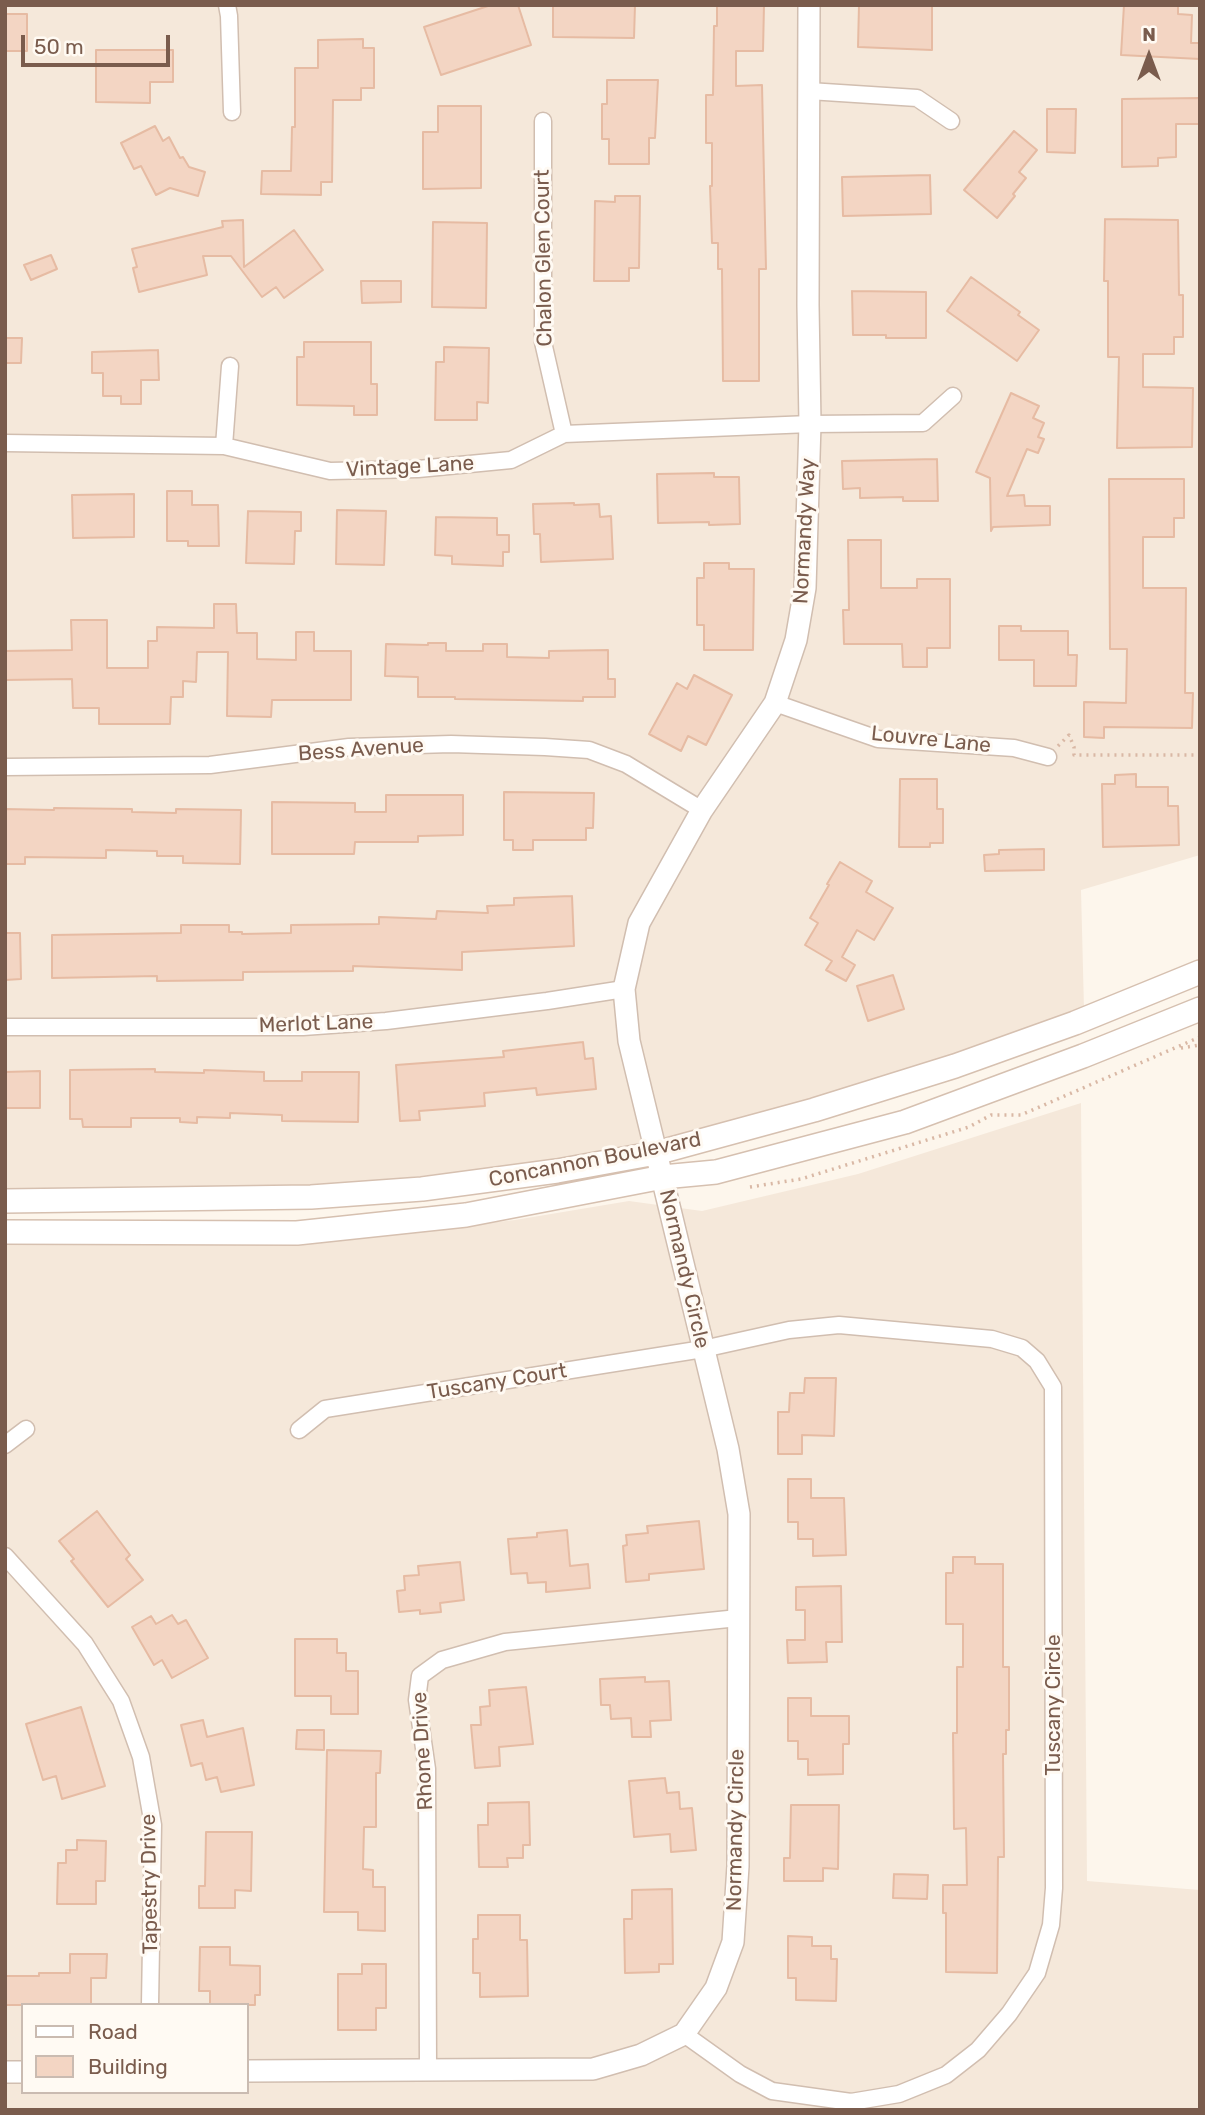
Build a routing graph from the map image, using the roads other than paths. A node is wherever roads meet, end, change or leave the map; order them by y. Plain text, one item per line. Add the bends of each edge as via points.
1 (227, 5) edge
2 (809, 5) edge
3 (809, 91) junction
4 (233, 112) dead end
5 (543, 121) dead end
6 (951, 121) dead end
7 (230, 366) dead end
8 (953, 396) dead end
9 (810, 424) junction
10 (564, 434) junction
11 (5, 443) edge
12 (224, 446) junction
13 (775, 703) junction
14 (1048, 757) dead end
15 (5, 767) edge
16 (702, 810) junction
17 (1200, 972) edge
18 (624, 989) junction
19 (1200, 1009) edge
20 (5, 1027) edge
21 (656, 1153) junction
22 (663, 1177) junction
23 (5, 1201) edge
24 (5, 1232) edge
25 (703, 1349) junction
26 (26, 1429) dead end
27 (299, 1430) dead end
28 (5, 1445) edge
29 (5, 1556) edge
30 (738, 1618) junction
31 (150, 2003) edge
32 (684, 2034) junction
33 (428, 2069) junction
34 (248, 2071) edge

1 - 4 street
2 - 3 street, Normandy Way
3 - 6 street via 916,98
3 - 9 street, Normandy Way
5 - 10 street, Chalon Glen Court via 543,342
7 - 12 street
8 - 9 street, Vintage Lane via 923,423
9 - 10 street, Vintage Lane
9 - 13 street, Normandy Way via 805,588 796,640
10 - 12 street, Vintage Lane via 511,460 418,469 330,471
11 - 12 street, Vintage Lane
13 - 14 street, Louvre Lane via 878,739 1014,748
13 - 16 street, Normandy Way
15 - 16 street, Bess Avenue via 209,765 349,747 545,747 589,750 626,764
16 - 18 street, Normandy Way via 639,923
17 - 21 main road, Concannon Boulevard via 955,1066
18 - 20 street, Merlot Lane via 386,1021 303,1027
18 - 21 street, Normandy Way via 629,1041
19 - 22 main road, Concannon Boulevard via 905,1122 716,1172
21 - 22 street, Normandy Way
21 - 23 main road, Concannon Boulevard via 422,1189 312,1197
22 - 24 main road, Concannon Boulevard via 466,1215 297,1233
22 - 25 street, Normandy Circle
25 - 27 street, Tuscany Court via 325,1409
25 - 30 street, Normandy Circle via 739,1514
25 - 32 street, Tuscany Circle via 789,1330 839,1325 992,1339 1022,1348 1037,1361 1053,1387 1054,1888 1051,1925 1037,1973 1009,2014 978,2050 946,2075 899,2094 851,2102 772,2091
26 - 28 street
29 - 31 street, Tapestry Drive via 85,1644 121,1701 141,1757 153,1825
30 - 32 street, Normandy Circle via 738,1867 733,1942 716,1988
30 - 33 street, Rhone Drive via 505,1642 442,1660 420,1676 417,1700 427,1769
32 - 33 street, Normandy Circle via 641,2055 593,2069
33 - 34 street, Normandy Circle

